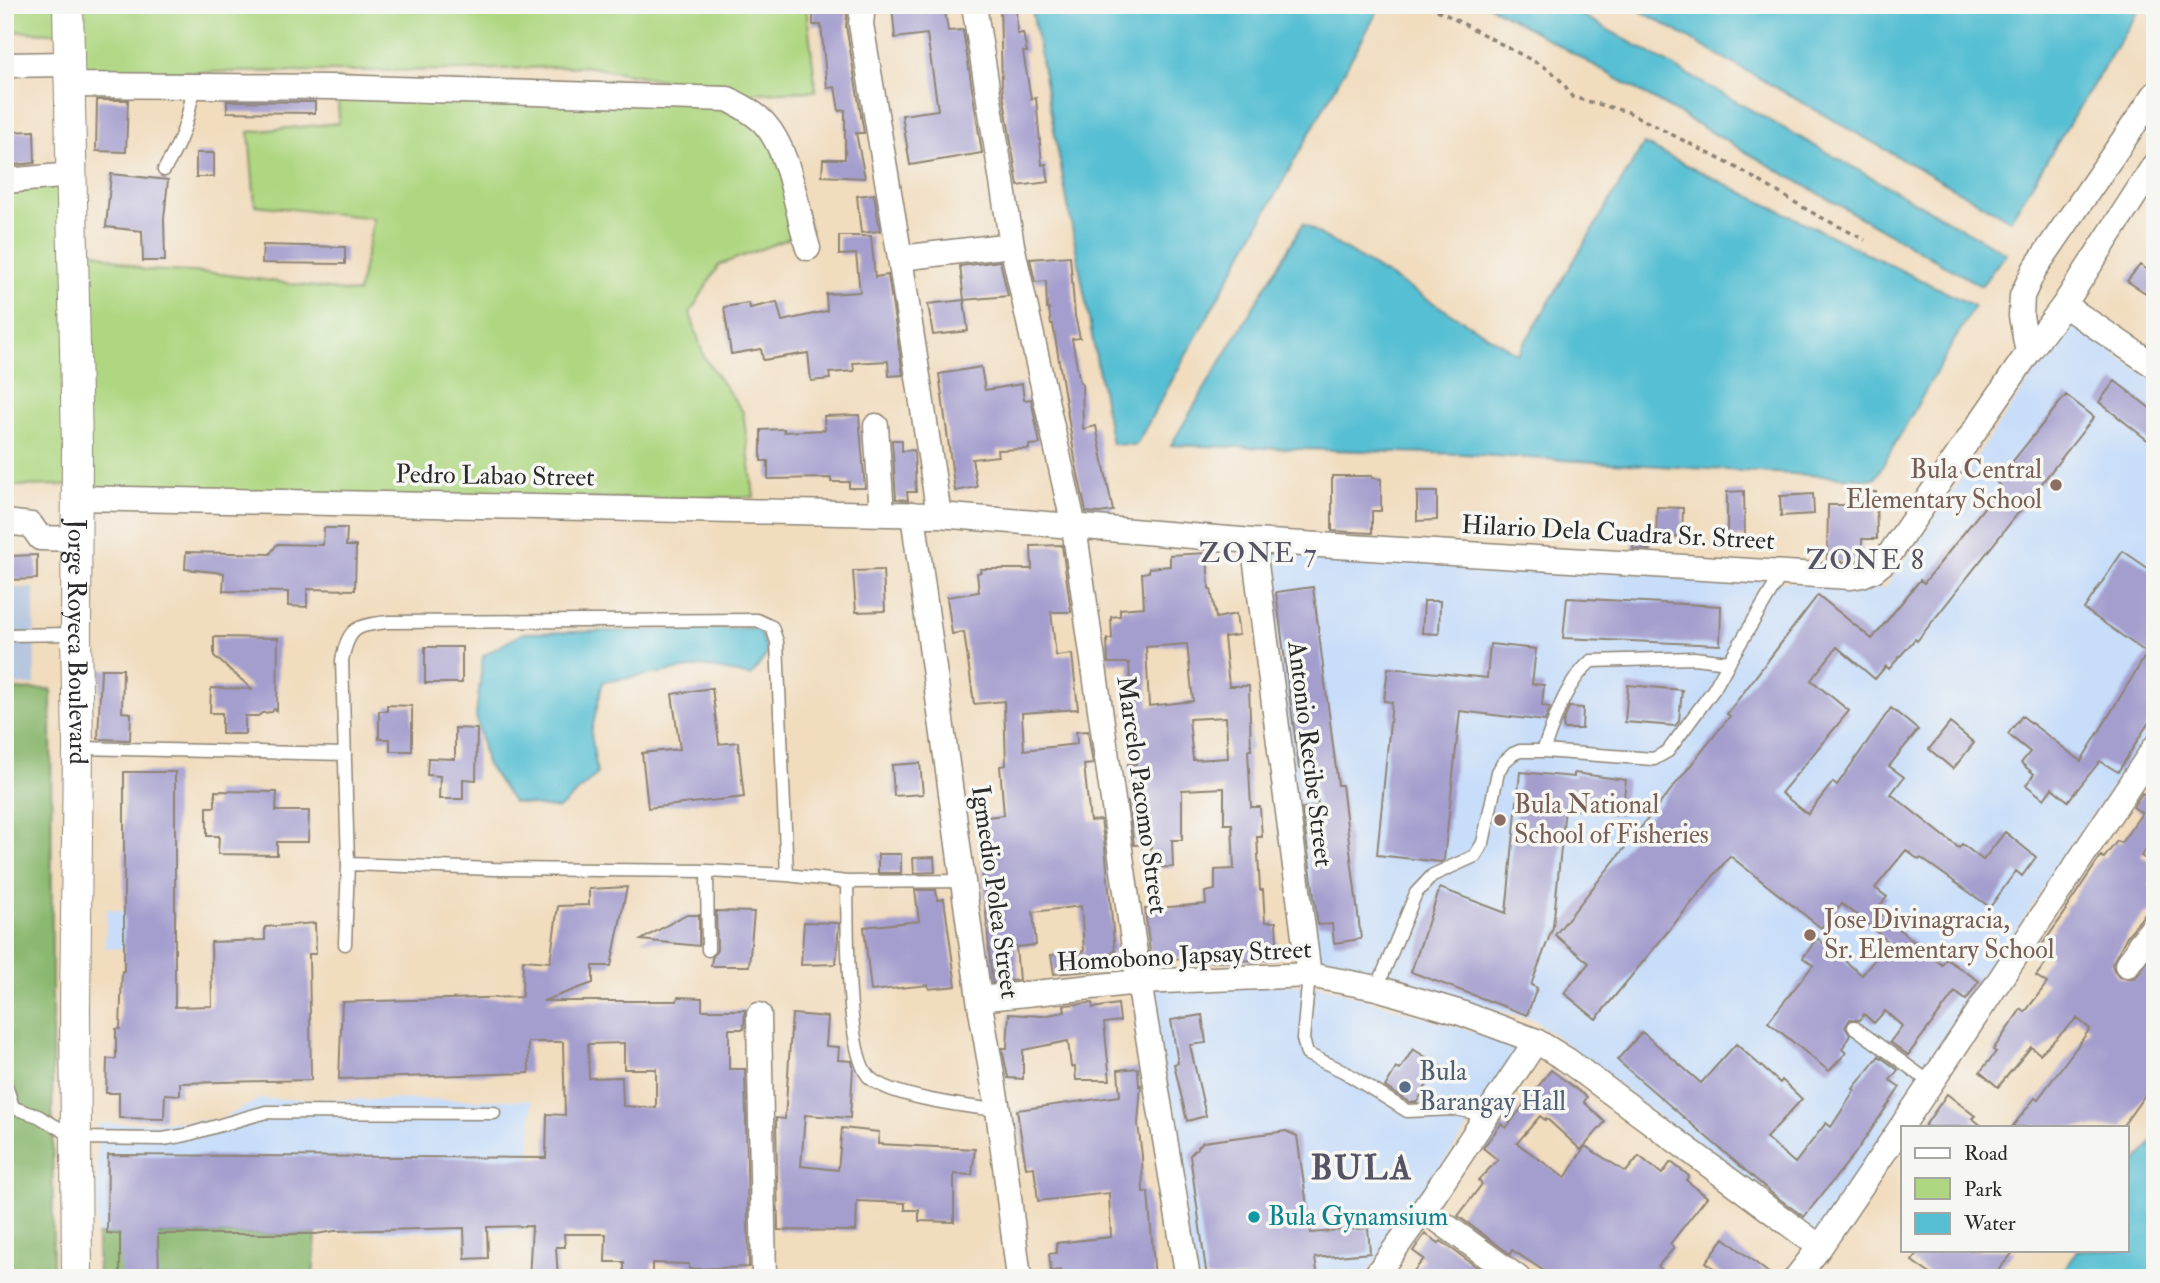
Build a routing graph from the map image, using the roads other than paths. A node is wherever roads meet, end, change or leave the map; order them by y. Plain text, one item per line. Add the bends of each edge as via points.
1 (68, 5) edge
2 (863, 5) edge
3 (974, 5) edge
4 (5, 65) edge
5 (69, 75) junction
6 (194, 85) junction
7 (2155, 94) edge
8 (2155, 164) edge
9 (164, 170) dead end
10 (72, 176) junction
11 (5, 181) edge
12 (1012, 245) junction
13 (808, 248) dead end
14 (900, 258) junction
15 (2064, 305) junction
16 (2028, 352) junction
17 (2155, 366) edge
18 (876, 426) dead end
19 (77, 498) junction
20 (882, 513) junction
21 (913, 514) junction
22 (939, 515) junction
23 (5, 522) edge
24 (1074, 527) junction
25 (76, 539) junction
26 (1253, 541) junction
27 (1783, 573) junction
28 (76, 634) junction
29 (5, 635) edge
30 (1729, 662) junction
31 (2155, 747) edge
32 (78, 748) junction
33 (1543, 751) junction
34 (345, 754) junction
35 (348, 863) junction
36 (707, 872) junction
37 (787, 875) junction
38 (965, 881) junction
39 (847, 882) junction
40 (2155, 925) edge
41 (345, 944) dead end
42 (708, 950) dead end
43 (2127, 965) dead end
44 (1309, 975) junction
45 (1139, 982) junction
46 (1377, 989) junction
47 (979, 999) junction
48 (759, 1015) dead end
49 (1854, 1027) dead end
50 (1536, 1041) junction
51 (5, 1082) edge
52 (1931, 1083) junction
53 (9, 1106) edge
54 (998, 1110) junction
55 (494, 1113) dead end
56 (1486, 1115) junction
57 (1902, 1126) edge
58 (1901, 1127) edge
59 (76, 1138) junction
60 (1424, 1210) junction
61 (1820, 1247) junction
62 (77, 1278) edge
63 (764, 1278) edge
64 (1019, 1278) edge
65 (1188, 1278) edge
66 (1374, 1278) edge
67 (1518, 1278) edge
68 (1796, 1278) edge

1 - 5 street, Jorge Royeca Boulevard
2 - 14 street via 861,24
3 - 12 street, Marcelo Pacomo Street
4 - 5 street
5 - 6 street
5 - 10 street, Jorge Royeca Boulevard
6 - 9 lane via 188,119
6 - 13 street via 728,99 750,110 779,145
7 - 16 street via 2034,270 2022,296
8 - 15 street, Hilario Dela Cuadra Sr. Street
10 - 11 street
10 - 19 street, Jorge Royeca Boulevard
12 - 14 street
12 - 24 street, Marcelo Pacomo Street
14 - 22 street
15 - 16 street, Hilario Dela Cuadra Sr. Street
15 - 17 street
16 - 27 street, Hilario Dela Cuadra Sr. Street via 1885,561 1851,577
18 - 20 street
19 - 20 street, Pedro Labao Street
19 - 25 street, Jorge Royeca Boulevard
20 - 21 street, Pedro Labao Street
21 - 22 street, Pedro Labao Street
21 - 38 street, Igmedio Polea Street
22 - 24 street, Hilario Dela Cuadra Sr. Street
23 - 25 street via 31,525 40,538
24 - 26 street, Hilario Dela Cuadra Sr. Street
24 - 45 street, Marcelo Pacomo Street
25 - 28 street, Jorge Royeca Boulevard
26 - 27 street, Hilario Dela Cuadra Sr. Street
26 - 44 street, Antonio Recibe Street
27 - 30 lane
28 - 29 lane
28 - 32 street, Jorge Royeca Boulevard
30 - 33 lane via 1668,751 1654,759
30 - 33 lane via 1693,658 1591,661 1577,674
31 - 52 street
32 - 34 lane
32 - 59 street, Jorge Royeca Boulevard
33 - 46 lane via 1520,751 1503,763 1483,844 1475,856 1433,875 1416,893
34 - 35 lane
34 - 37 lane via 342,660 351,631 363,625 757,620 772,626 777,642
35 - 36 lane
35 - 41 lane
36 - 37 lane
36 - 42 lane
37 - 39 lane
38 - 39 lane
38 - 47 street, Igmedio Polea Street
39 - 54 lane via 855,1032 869,1077 884,1087 919,1096
40 - 43 street
44 - 45 street, Homobono Japsay Street
44 - 46 street, Homobono Japsay Street
44 - 56 lane via 1303,1039 1307,1054 1407,1111 1455,1109
45 - 47 street, Homobono Japsay Street
45 - 65 street, Marcelo Pacomo Street
46 - 50 street, Homobono Japsay Street
47 - 54 street, Igmedio Polea Street
48 - 63 street
49 - 52 lane
50 - 56 street
50 - 61 street, Homobono Japsay Street
51 - 53 lane
52 - 57 street
53 - 59 lane
54 - 64 street, Igmedio Polea Street
55 - 59 lane via 266,1112 163,1139
56 - 60 street
58 - 61 street
59 - 62 street, Jorge Royeca Boulevard
60 - 66 street
60 - 67 street
61 - 68 street

